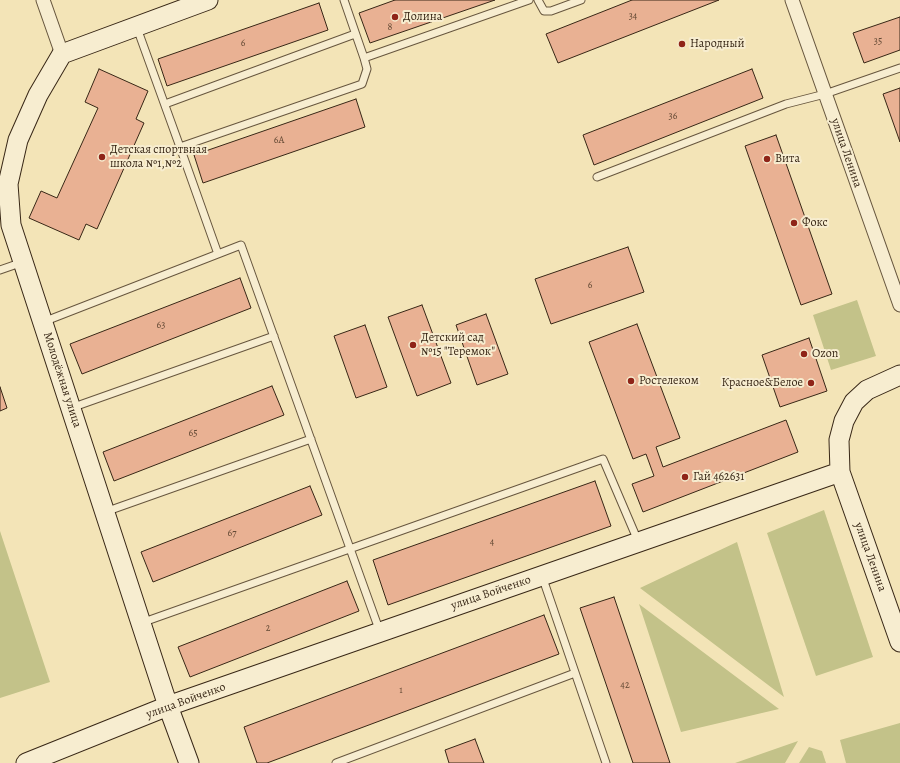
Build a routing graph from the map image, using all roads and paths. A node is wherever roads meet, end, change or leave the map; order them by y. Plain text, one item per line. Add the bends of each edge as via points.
1 (43, 0) edge
2 (208, 0) edge
3 (344, 0) edge
4 (528, 0) edge
5 (538, 0) edge
6 (581, 0) edge
7 (792, 0) edge
8 (137, 26) junction
9 (355, 34) junction
10 (62, 54) junction
11 (364, 58) junction
12 (900, 68) edge
13 (825, 94) junction
14 (164, 104) junction
15 (180, 147) junction
16 (597, 177) dead end
17 (218, 254) junction
18 (23, 262) junction
19 (0, 270) edge
20 (897, 287) edge
21 (900, 305) edge
22 (43, 322) junction
23 (274, 336) junction
24 (900, 375) edge
25 (71, 408) junction
26 (311, 439) junction
27 (840, 472) junction
28 (105, 512) junction
29 (638, 542) junction
30 (350, 549) junction
31 (542, 576) junction
32 (141, 623) junction
33 (380, 632) junction
34 (900, 642) edge
35 (575, 673) junction
36 (168, 706) junction
37 (26, 763) edge
38 (189, 763) edge
39 (336, 763) edge
40 (606, 763) edge

1 - 10 street
2 - 8 main road
3 - 9 lane
4 - 11 lane
5 - 6 lane via 544,11 551,11
7 - 13 street, улица Ленина
8 - 10 main road
8 - 14 lane
9 - 11 lane
9 - 14 lane
10 - 18 main road, Молодёжная улица via 38,95 18,140 8,184 11,225
11 - 15 lane via 367,69 362,84
12 - 13 lane
13 - 16 lane via 786,104
13 - 20 street, улица Ленина
14 - 15 lane
15 - 17 lane
17 - 22 lane
17 - 23 lane via 241,245
18 - 19 lane
18 - 22 main road, Молодёжная улица
20 - 21 street, улица Ленина
22 - 25 main road, Молодёжная улица
23 - 25 lane
23 - 26 lane
24 - 27 main road via 867,390 854,402 844,421 839,440
25 - 28 main road, Молодёжная улица
26 - 28 lane
26 - 30 lane
27 - 29 main road, улица Войченко
27 - 34 main road, улица Ленина
28 - 32 main road, Молодёжная улица
29 - 30 lane via 603,459
29 - 31 main road, улица Войченко
30 - 32 lane
30 - 33 lane
31 - 33 main road, улица Войченко
31 - 35 lane
32 - 36 main road, Молодёжная улица
33 - 36 main road, улица Войченко
35 - 39 lane
35 - 40 lane
36 - 37 main road, улица Войченко
36 - 38 main road, Молодёжная улица

